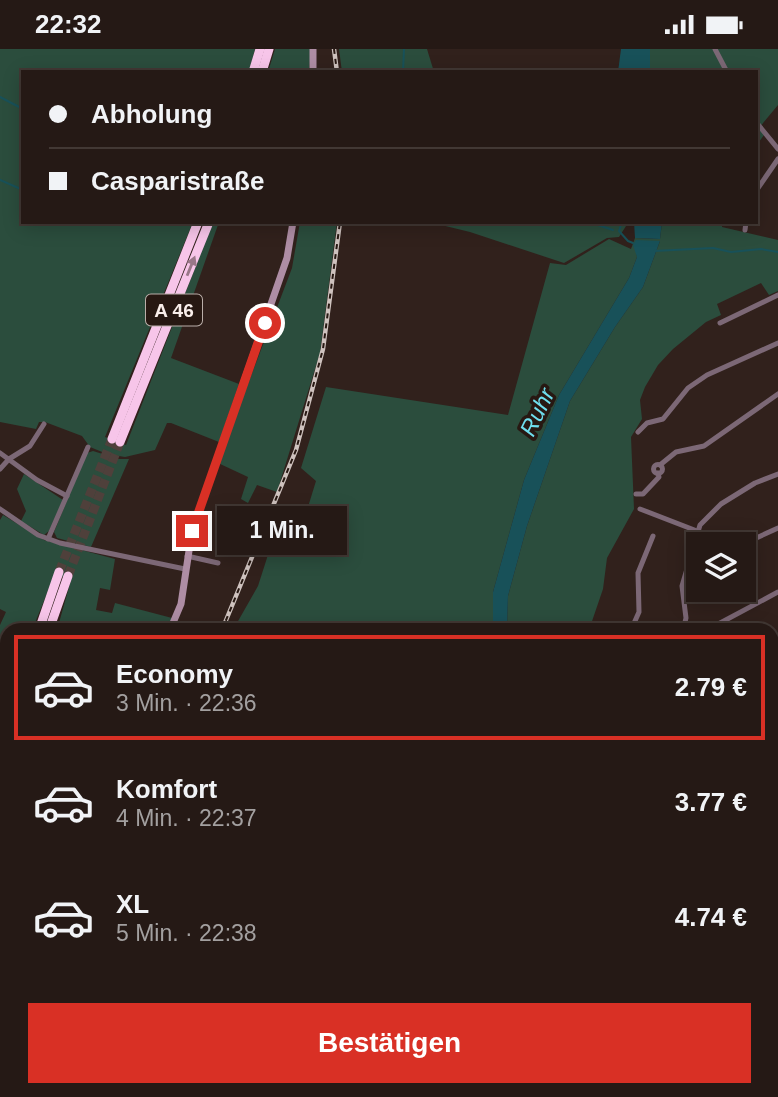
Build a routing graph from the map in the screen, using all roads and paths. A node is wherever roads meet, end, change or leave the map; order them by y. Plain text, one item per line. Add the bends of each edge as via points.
1 (260, 49) edge
2 (269, 49) edge
3 (313, 49) edge
4 (716, 49) edge
5 (254, 70) edge
6 (263, 70) edge
7 (313, 70) edge
8 (726, 70) edge
9 (758, 124) edge
10 (778, 149) edge
11 (778, 159) edge
12 (758, 188) edge
13 (197, 224) edge
14 (208, 224) edge
15 (293, 224) edge
16 (746, 224) edge
17 (745, 230) dead end
18 (778, 295) edge
19 (720, 323) dead end
20 (778, 343) edge
21 (778, 394) edge
22 (44, 424) dead end
23 (638, 432) dead end
24 (88, 447) dead end
25 (0, 453) edge
26 (9, 459) junction
27 (0, 469) edge
28 (778, 474) edge
29 (636, 494) dead end
30 (67, 496) junction
31 (0, 509) edge
32 (640, 509) dead end
33 (778, 528) edge
34 (697, 531) joint
35 (653, 536) dead end
36 (756, 538) edge
37 (48, 539) junction
38 (187, 556) junction
39 (218, 563) dead end
40 (185, 569) junction
41 (686, 576) edge
42 (778, 592) edge
43 (41, 623) edge
44 (53, 623) edge
45 (173, 623) edge
46 (634, 623) edge
47 (685, 623) edge
48 (720, 623) edge

1 - 5 highway
2 - 6 highway
3 - 7 main road
4 - 8 street
9 - 10 street
11 - 12 street
13 -> 14 highway, A 46 via 116,440
15 - 38 main road via 288,258 221,442
16 - 17 street
18 - 19 street
20 - 23 street via 707,375 688,388 663,419 647,423
21 - 29 street via 704,446 676,452 653,467 659,477 647,491
22 - 26 street via 30,446
24 - 30 street
25 - 26 street
26 - 27 street
26 - 30 street
28 - 34 street via 711,511
30 - 37 street
31 - 37 street
32 - 34 street
33 - 36 street
35 - 46 street via 638,573 639,612
37 - 40 street
38 - 39 street
38 - 40 main road
40 - 45 main road via 181,604
41 - 47 street via 682,586
42 - 48 street
43 - 44 highway via 64,574

